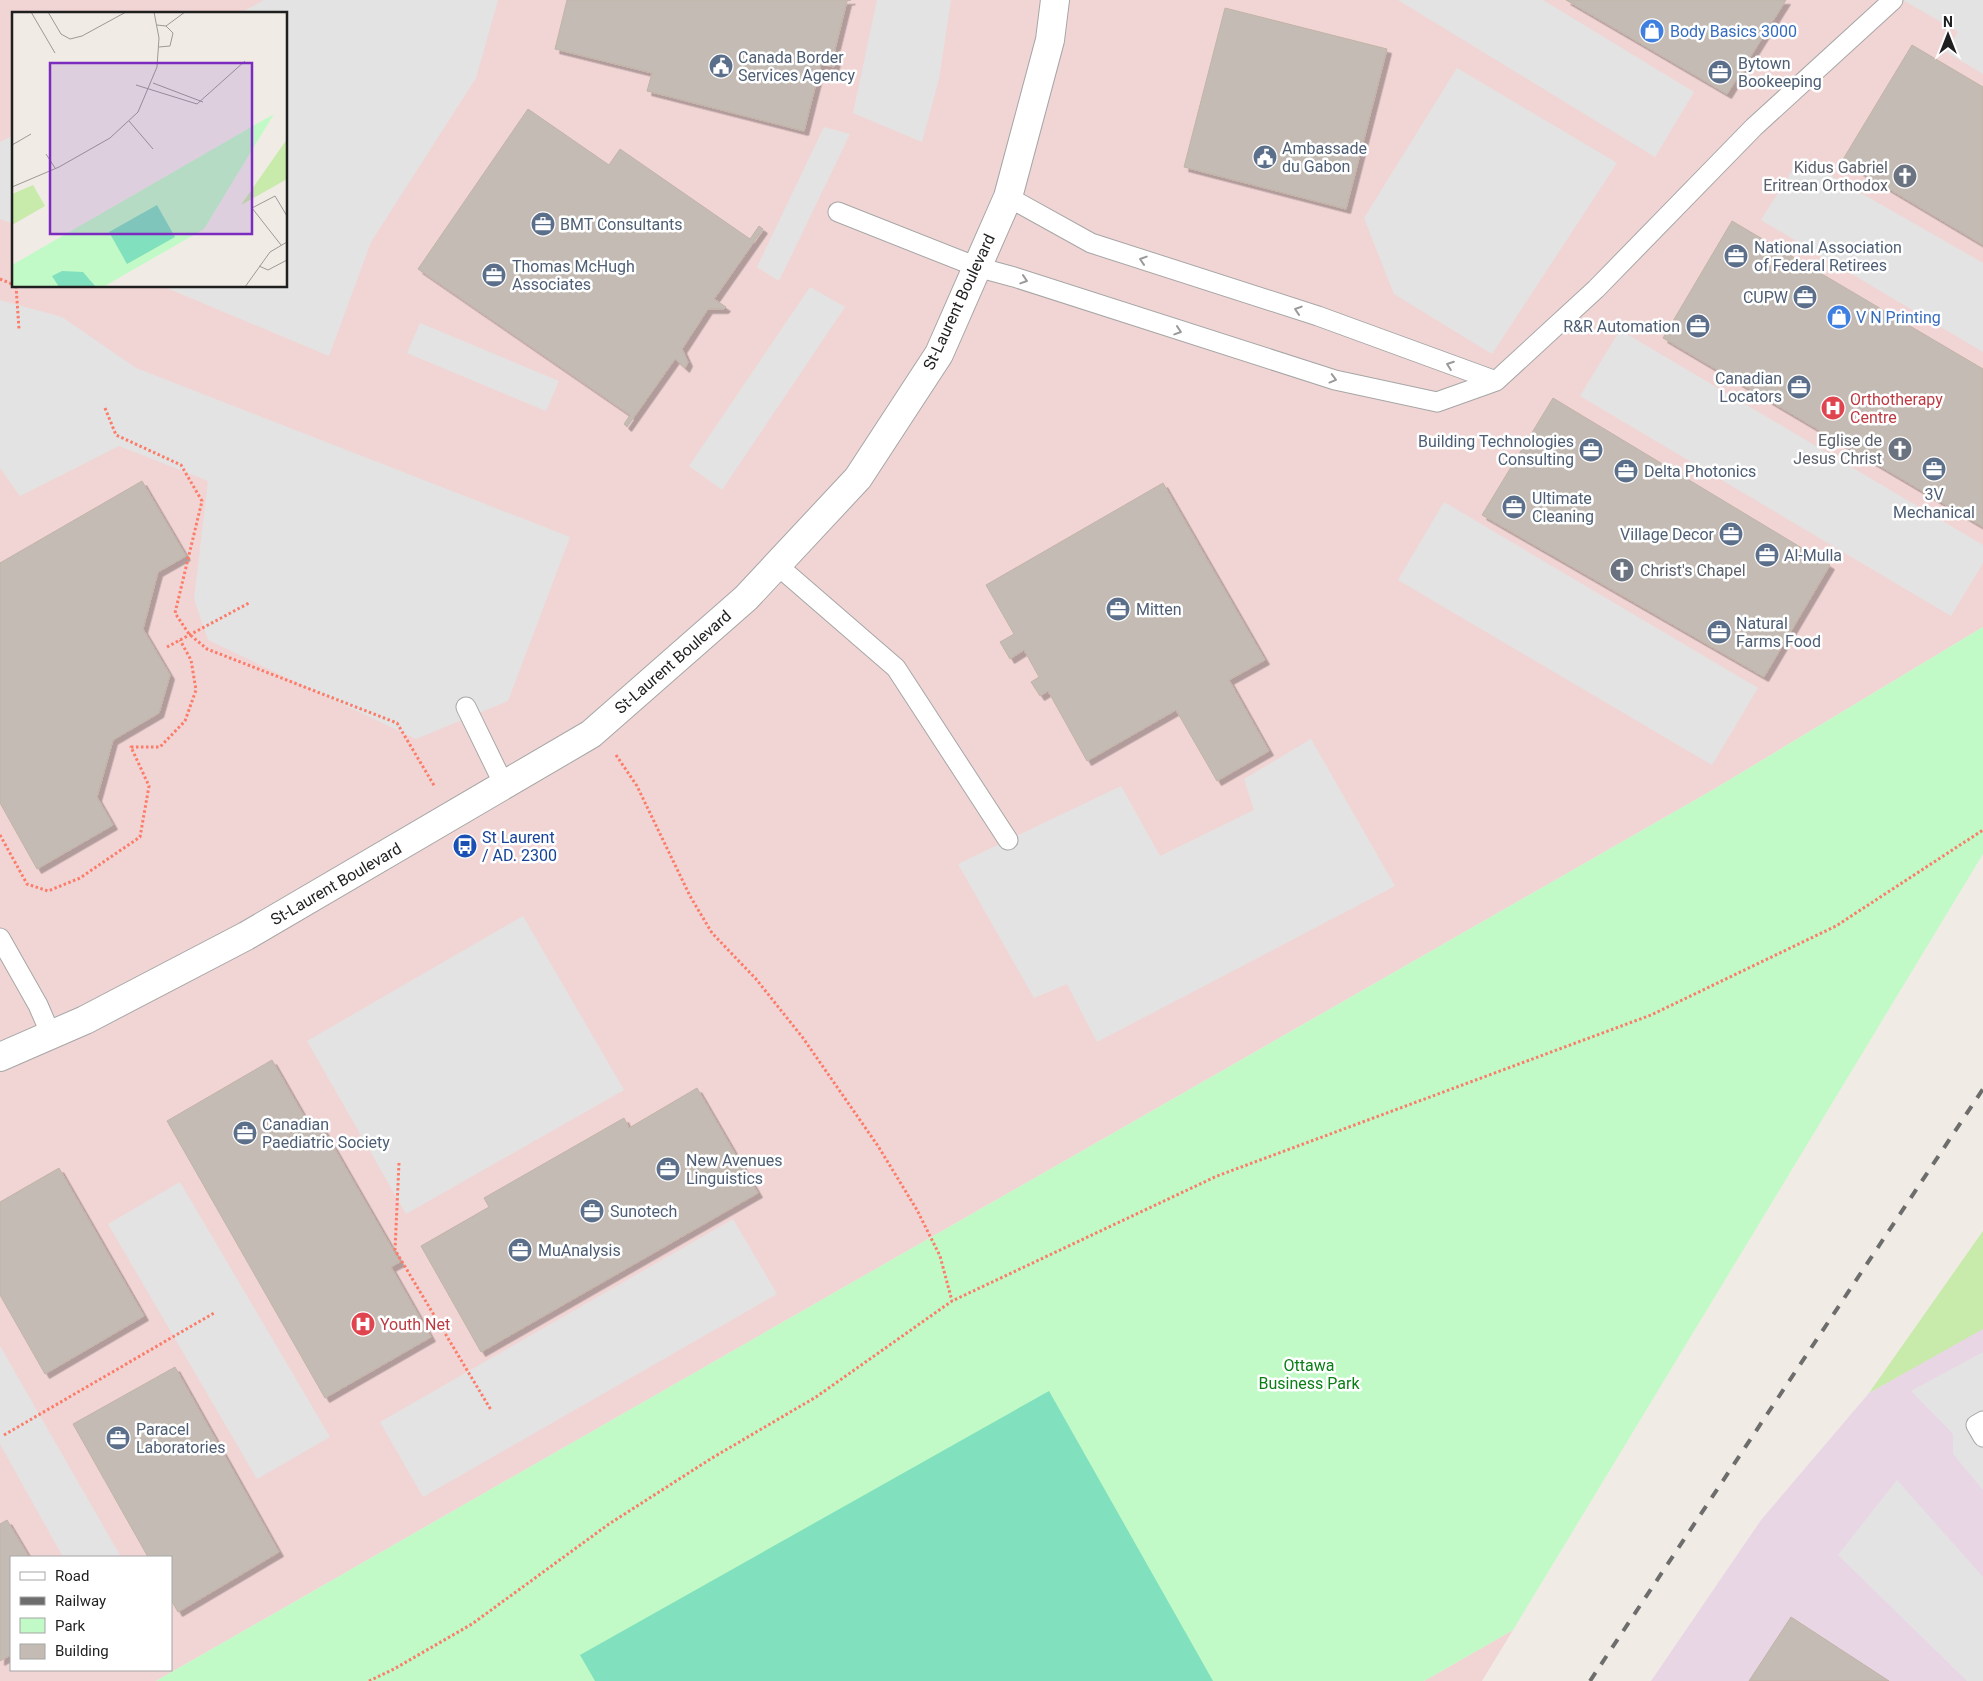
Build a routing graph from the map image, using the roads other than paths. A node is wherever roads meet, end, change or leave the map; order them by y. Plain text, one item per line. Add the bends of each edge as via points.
1 (1055, 0) edge
2 (1893, 0) edge
3 (1008, 197) junction
4 (838, 212) dead end
5 (977, 267) junction
6 (1496, 381) junction
7 (776, 565) junction
8 (466, 707) dead end
9 (504, 785) junction
10 (1008, 840) dead end
11 (0, 938) edge
12 (51, 1035) junction
13 (0, 1057) edge
14 (1983, 1421) edge
15 (1983, 1437) edge

1 - 3 street, St-Laurent Boulevard via 1050,40
2 - 6 lane via 1754,127 1596,289
3 - 5 street, St-Laurent Boulevard
6 -> 3 lane via 1318,316 1091,244
4 - 5 lane
5 -> 6 lane via 1335,380 1437,402
5 - 7 street, St-Laurent Boulevard via 939,354 858,478
7 - 9 street, St-Laurent Boulevard via 746,598 595,730
7 - 10 lane via 896,668
8 - 9 lane
9 - 12 street, St-Laurent Boulevard via 246,936
11 - 12 lane
12 - 13 street, St-Laurent Boulevard
14 - 15 lane via 1976,1425

